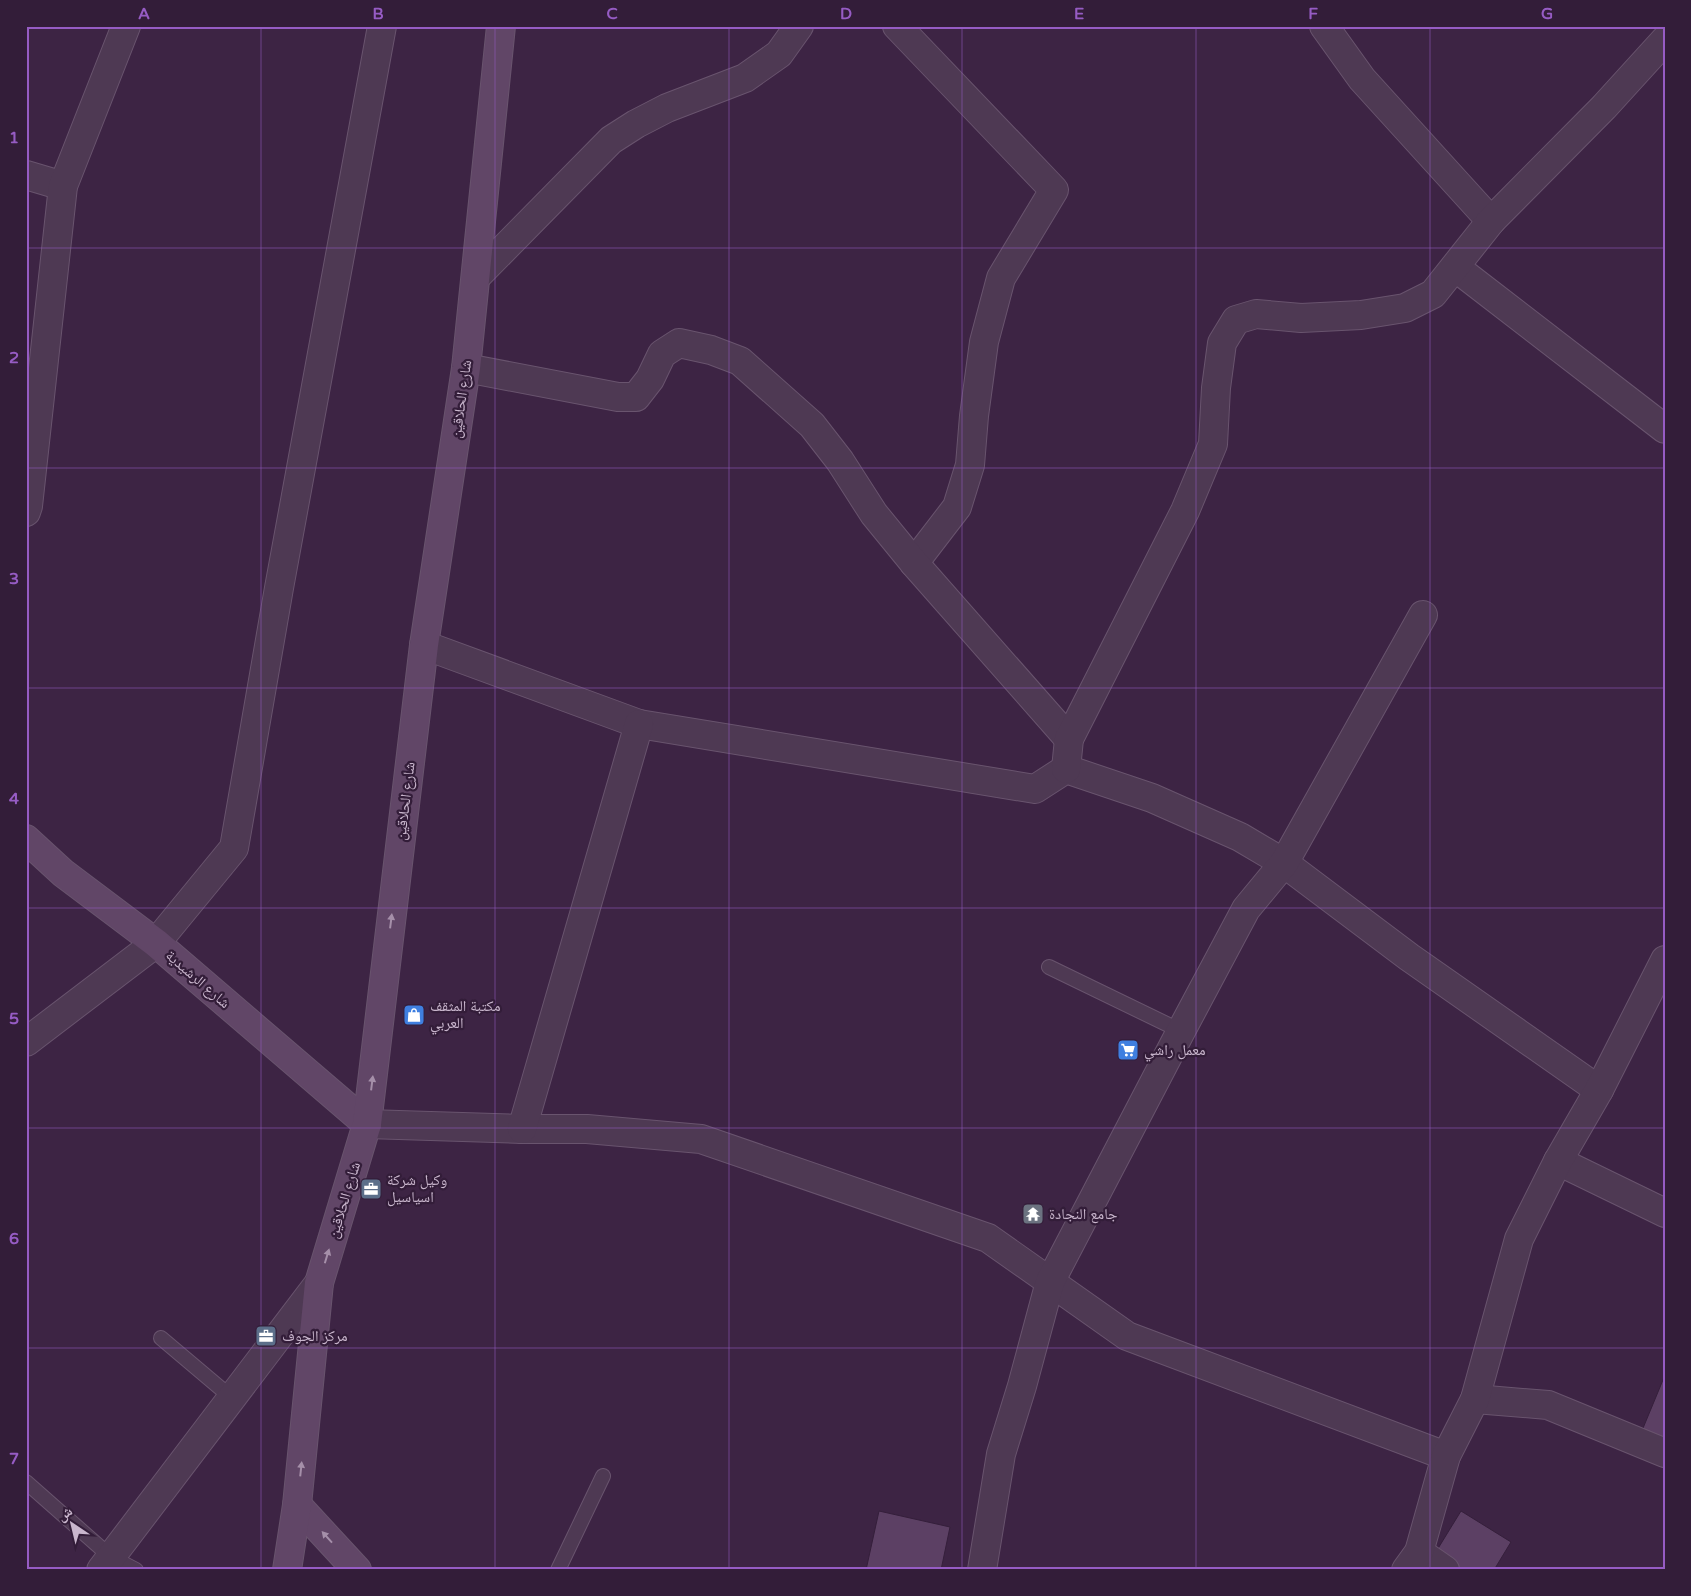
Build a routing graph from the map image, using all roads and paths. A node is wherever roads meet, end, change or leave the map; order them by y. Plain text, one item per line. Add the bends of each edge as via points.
1 (126, 26) edge
2 (382, 26) edge
3 (501, 26) edge
4 (799, 26) edge
5 (897, 26) edge
6 (1324, 26) edge
7 (1665, 40) edge
8 (26, 175) edge
9 (62, 186) junction
10 (1491, 221) junction
11 (1455, 267) junction
12 (476, 277) junction
13 (466, 368) junction
14 (1665, 429) edge
15 (26, 512) edge
16 (914, 563) junction
17 (1422, 615) dead end
18 (424, 646) junction
19 (640, 724) junction
20 (1069, 739) junction
21 (1066, 769) junction
22 (26, 839) edge
23 (1284, 863) junction
24 (156, 943) junction
25 (1665, 960) edge
26 (1049, 967) dead end
27 (1180, 1031) junction
28 (26, 1042) edge
29 (1599, 1090) junction
30 (367, 1124) junction
31 (522, 1129) junction
32 (1558, 1161) junction
33 (1665, 1214) edge
34 (1050, 1282) junction
35 (318, 1283) junction
36 (161, 1338) dead end
37 (232, 1398) junction
38 (1475, 1399) junction
39 (1665, 1453) edge
40 (1446, 1456) junction
41 (603, 1476) dead end
42 (26, 1482) edge
43 (297, 1505) junction
44 (1413, 1561) edge
45 (106, 1563) edge
46 (136, 1570) edge
47 (287, 1570) edge
48 (356, 1570) edge
49 (558, 1570) edge
50 (982, 1570) edge
51 (1445, 1570) edge

1 - 9 street
2 - 24 street via 234,848
3 - 12 main road, شارع الحلاقين
4 - 12 street via 779,54 745,78 667,108 611,140
5 - 16 street via 1054,190 1002,278 984,342 970,465 957,507
6 - 10 street via 1362,79
7 - 10 street
8 - 9 street
9 - 15 street
10 - 11 street
11 - 14 street
11 - 20 street via 1433,294 1405,308 1361,315 1301,318 1256,314 1236,320 1222,343 1214,444 1185,511
12 - 13 main road, شارع الحلاقين
13 - 16 street via 618,397 636,397 650,379 662,354 679,344 710,350 740,361 812,425 874,514
13 - 18 main road, شارع الحلاقين
16 - 20 street
17 - 23 street
18 - 19 street
30 -> 18 main road, شارع الحلاقين
19 - 21 street via 1035,790
19 - 31 street
20 - 21 street
21 - 23 street via 1152,798 1240,837
22 - 24 main road, شارع الرشيدية via 63,873
23 - 27 street via 1246,909
23 - 29 street via 1409,957
24 - 28 street
24 - 30 main road, شارع الرشيدية
25 - 29 street
26 - 27 lane
27 - 34 street
29 - 32 street
30 - 31 street
35 -> 30 main road, شارع الحلاقين
31 - 34 street via 587,1129 701,1139 988,1238
32 - 33 street
32 - 38 street via 1519,1239
34 - 40 street via 1127,1336
34 - 50 street via 1001,1454
35 - 37 street
43 -> 35 main road, شارع الحلاقين
36 - 37 lane
37 - 45 street
38 - 39 street via 1548,1405
38 - 40 street
40 - 44 street
41 - 49 lane
42 - 45 lane
43 - 47 main road, شارع الحلاقين
48 -> 43 main road
44 - 51 street
45 - 46 lane

